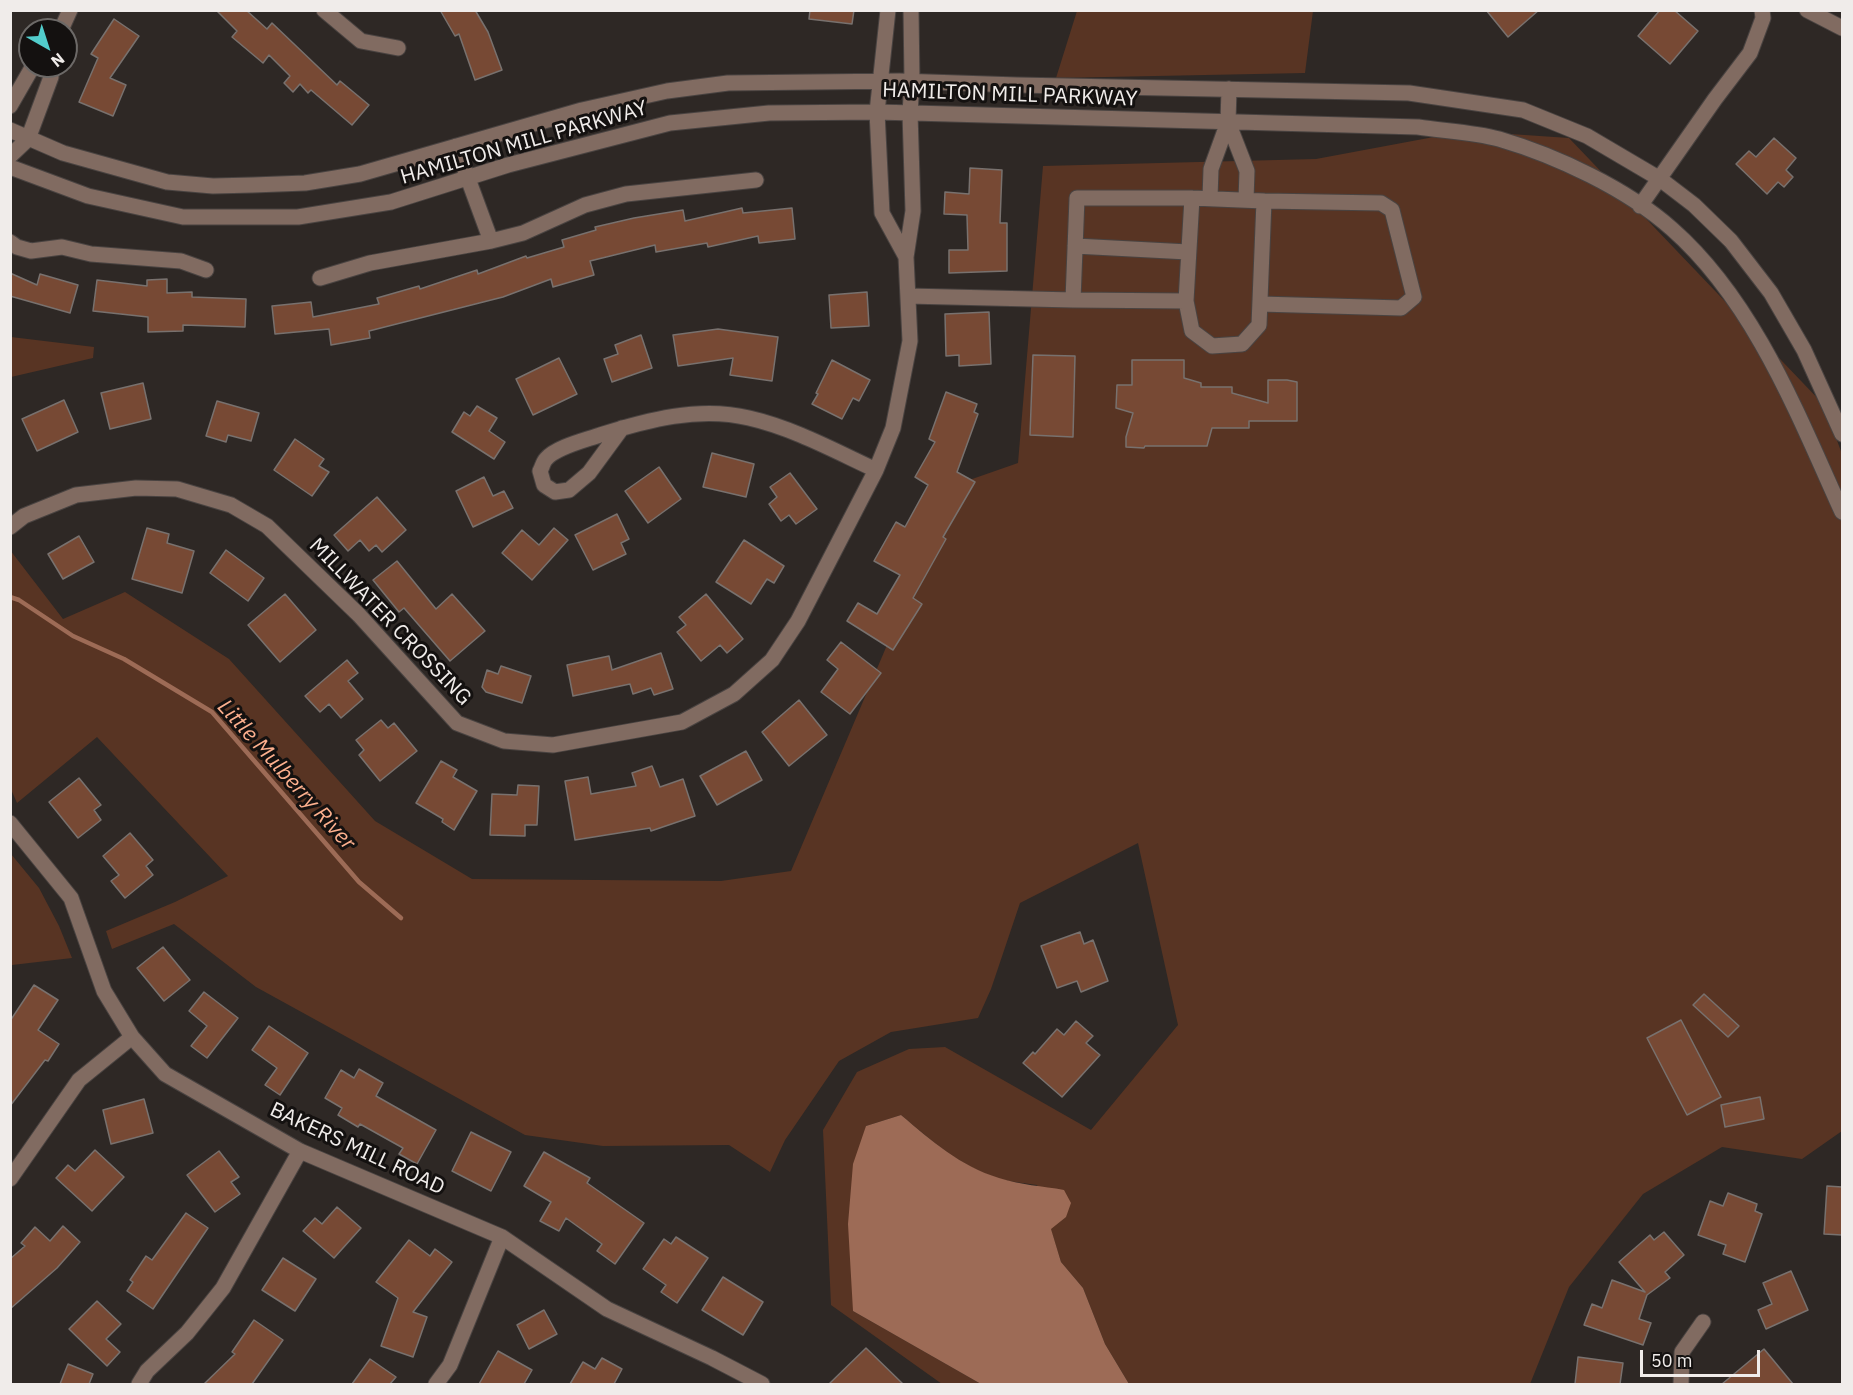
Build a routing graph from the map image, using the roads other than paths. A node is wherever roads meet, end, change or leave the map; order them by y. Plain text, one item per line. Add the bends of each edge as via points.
1 (324, 10) edge
2 (888, 10) edge
3 (911, 10) edge
4 (1762, 10) edge
5 (1808, 10) edge
6 (1842, 28) edge
7 (398, 48) dead end
8 (26, 78) edge
9 (51, 78) edge
10 (879, 81) junction
11 (912, 81) junction
12 (1229, 89) junction
13 (10, 106) edge
14 (877, 112) junction
15 (910, 113) junction
16 (1228, 122) junction
17 (10, 130) edge
18 (28, 139) junction
19 (456, 146) junction
20 (10, 156) edge
21 (10, 167) edge
22 (467, 178) junction
23 (1660, 179) junction
24 (756, 180) dead end
25 (1192, 198) junction
26 (1210, 198) junction
27 (1246, 200) junction
28 (1264, 201) junction
29 (1640, 206) junction
30 (491, 241) junction
31 (10, 242) edge
32 (1076, 246) junction
33 (1188, 252) junction
34 (906, 257) junction
35 (206, 270) dead end
36 (320, 278) dead end
37 (908, 296) junction
38 (1073, 300) junction
39 (1186, 302) junction
40 (1260, 304) junction
41 (622, 428) junction
42 (1842, 434) edge
43 (876, 470) junction
44 (1842, 512) edge
45 (10, 527) edge
46 (10, 823) edge
47 (132, 1036) junction
48 (300, 1151) junction
49 (10, 1179) edge
50 (502, 1237) junction
51 (1703, 1322) dead end
52 (139, 1384) edge
53 (436, 1384) edge
54 (762, 1384) edge
55 (1681, 1384) edge

1 - 7 street via 361,41
2 - 10 street, MILLWATER CROSSING
3 - 11 street, MILLWATER CROSSING
4 - 23 street via 1763,18 1750,53
5 - 6 street
8 - 13 street
9 - 18 street
10 - 11 street, HAMILTON MILL PARKWAY
10 - 14 street, MILLWATER CROSSING
10 - 19 street, HAMILTON MILL PARKWAY via 728,83 667,91 582,110
11 - 12 street, HAMILTON MILL PARKWAY
11 - 15 street, MILLWATER CROSSING
12 - 16 street
12 - 23 street, HAMILTON MILL PARKWAY via 1410,93 1523,110 1587,136
14 - 15 street, HAMILTON MILL PARKWAY
14 - 22 street, HAMILTON MILL PARKWAY via 769,113 669,123
14 - 34 street, MILLWATER CROSSING via 882,213
15 - 16 street, HAMILTON MILL PARKWAY
15 - 34 street, MILLWATER CROSSING via 913,211
16 - 26 street via 1210,169
16 - 27 street via 1247,171
16 - 29 street, HAMILTON MILL PARKWAY via 1418,127 1497,139 1550,156
17 - 18 street, HAMILTON MILL PARKWAY
18 - 19 street, HAMILTON MILL PARKWAY via 166,182 213,186 316,182 360,174
18 - 20 street
19 - 22 street
21 - 22 street, HAMILTON MILL PARKWAY via 88,196 183,217 298,217 391,202
22 - 30 street
23 - 29 street
23 - 42 street, HAMILTON MILL PARKWAY via 1731,241 1771,293 1804,350
24 - 30 street via 626,194 585,205 523,233
25 - 26 street
25 - 32 street via 1077,198
25 - 33 street
26 - 27 street
27 - 28 street
28 - 40 street
28 - 40 street via 1381,203 1392,210 1414,297 1401,308
29 - 44 street, HAMILTON MILL PARKWAY via 1672,229 1732,298 1765,348
30 - 36 street via 370,263
31 - 35 street via 31,251 62,246 91,254 181,261
32 - 33 street
32 - 38 street
33 - 39 street
34 - 37 street, MILLWATER CROSSING
37 - 38 street
37 - 43 street, MILLWATER CROSSING via 910,340 893,428
38 - 39 street
39 - 40 street via 1192,331 1212,346 1242,344 1260,326
41 - 41 street via 546,458 540,471 544,485 555,492 569,490 590,473
41 - 43 street via 670,416 708,413 747,417 785,429
43 - 45 street, MILLWATER CROSSING via 798,621 772,660 734,694 682,722 553,745 504,741 457,723 359,615 267,526 231,505 177,489 136,488 76,495 24,516
46 - 47 street, BAKERS MILL ROAD via 71,898 104,991
47 - 48 street, BAKERS MILL ROAD via 165,1074
47 - 49 street via 80,1080
48 - 50 street, BAKERS MILL ROAD
48 - 52 street via 223,1288
50 - 53 street via 450,1365
50 - 54 street, BAKERS MILL ROAD via 607,1309
51 - 55 street via 1682,1352

